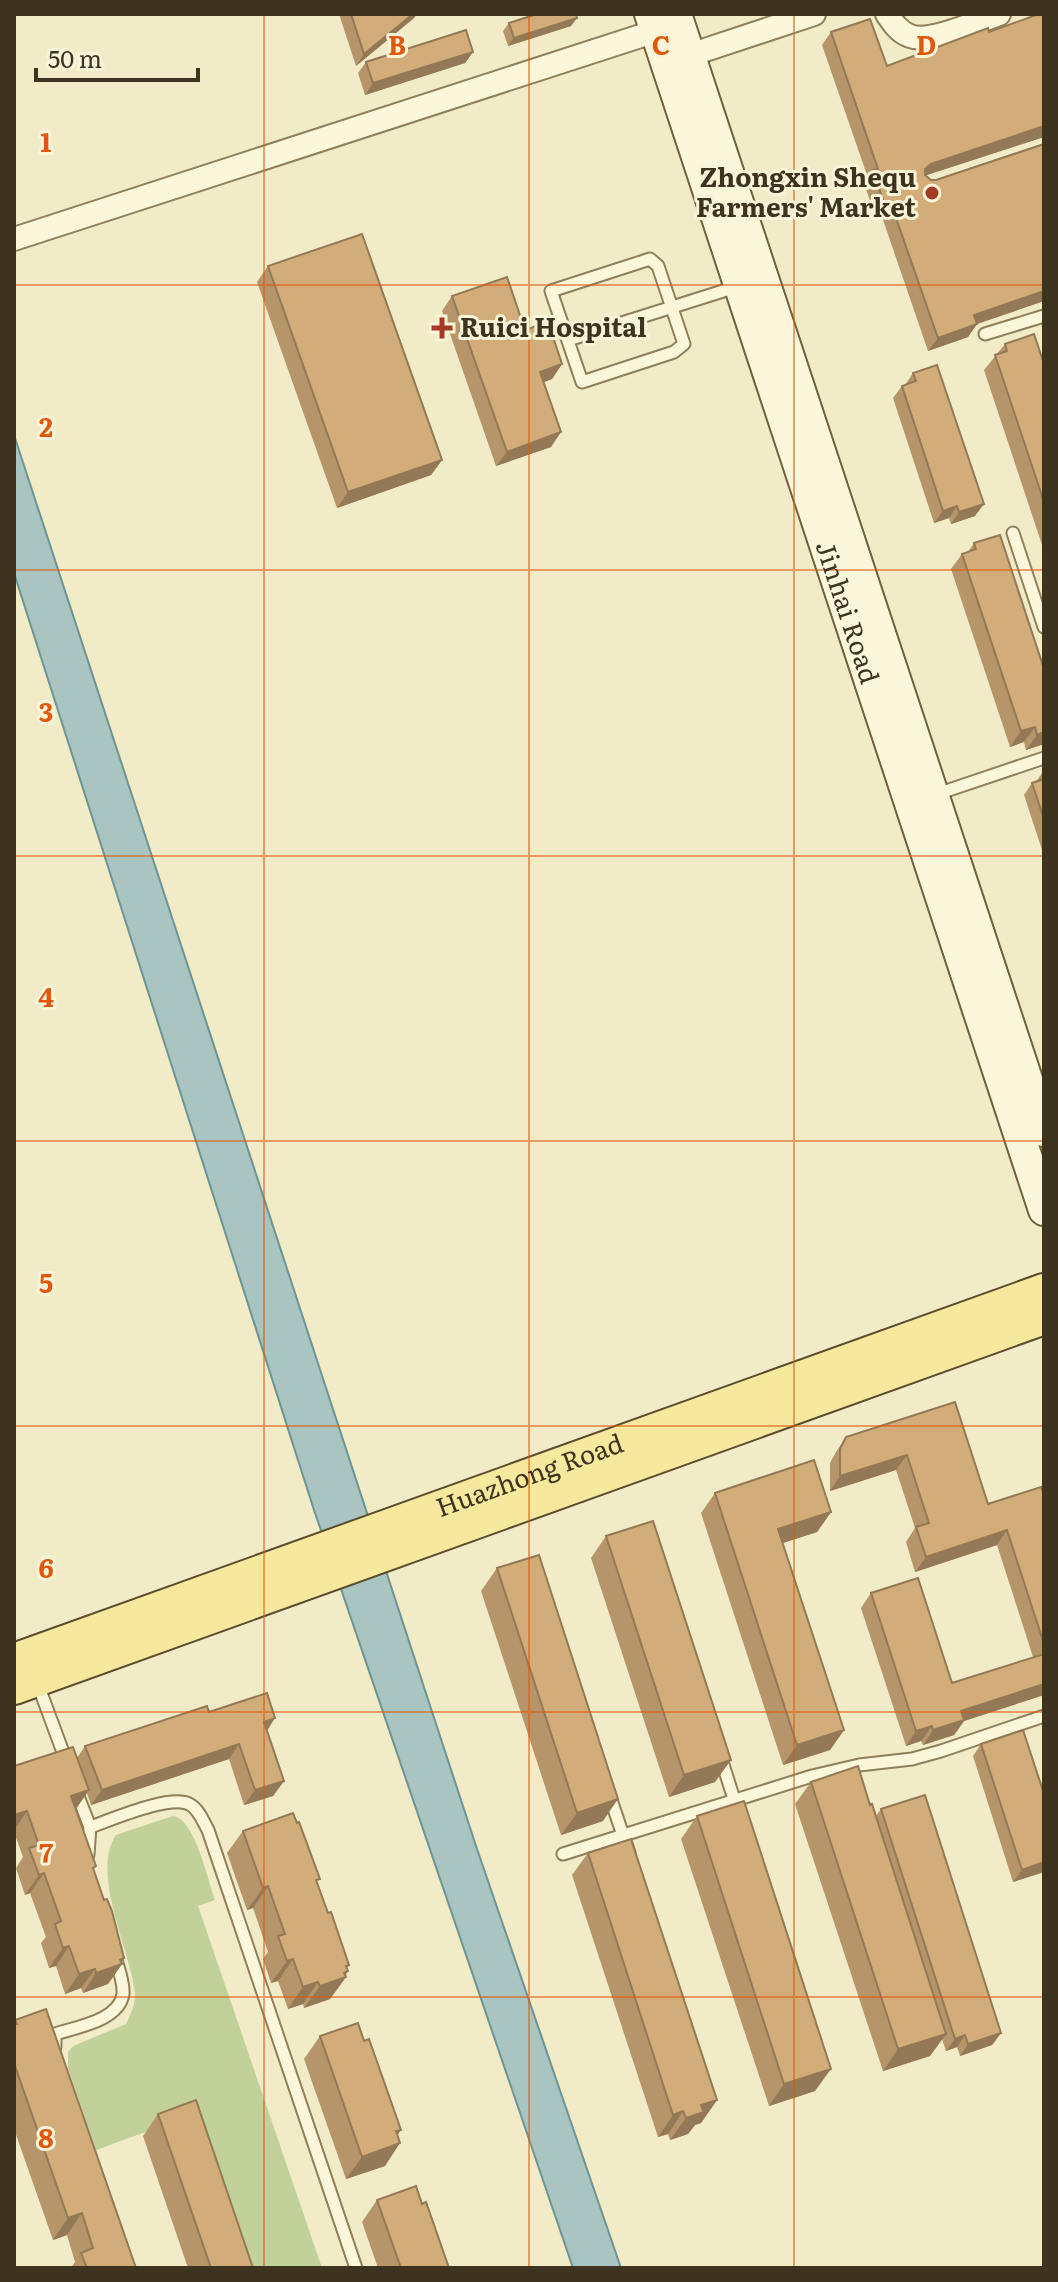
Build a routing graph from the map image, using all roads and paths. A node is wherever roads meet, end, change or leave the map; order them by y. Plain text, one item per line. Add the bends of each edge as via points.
1 (814, 14) edge
2 (887, 14) edge
3 (999, 14) edge
4 (660, 20) edge
5 (690, 55) junction
6 (14, 239) edge
7 (740, 285) junction
8 (671, 307) junction
9 (1044, 316) edge
10 (985, 334) dead end
11 (568, 340) junction
12 (1013, 533) dead end
13 (1044, 627) edge
14 (1044, 758) edge
15 (934, 795) junction
16 (1044, 1131) edge
17 (1044, 1210) edge
18 (1044, 1291) edge
19 (1044, 1317) edge
20 (21, 1675) edge
21 (1044, 1716) edge
22 (1018, 1724) junction
23 (1023, 1738) edge
24 (715, 1742) edge
25 (847, 1768) junction
26 (603, 1777) edge
27 (852, 1783) edge
28 (735, 1801) junction
29 (90, 1827) junction
30 (744, 1830) edge
31 (623, 1835) junction
32 (563, 1854) dead end
33 (633, 1864) edge
34 (90, 1872) edge
35 (110, 1939) edge
36 (58, 2066) edge
37 (356, 2268) edge

1 - 5 street
2 - 3 street via 897,29 913,38
4 - 5 main road, Jinhai Road
4 - 6 street
4 - 7 main road, Jinhai Road
5 - 15 main road, Jinhai Road
7 - 8 lane
7 - 17 main road, Jinhai Road
8 - 11 lane
8 - 11 lane via 684,344 674,352 582,382
8 - 11 lane via 658,266 650,259 551,291
9 - 10 lane
12 - 13 lane
14 - 15 lane
15 - 16 main road, Jinhai Road
18 - 20 main road, Huazhong Road
19 - 20 main road, Huazhong Road
20 - 29 lane
21 - 22 lane
22 - 23 lane
22 - 25 lane via 912,1759
24 - 28 lane
25 - 27 lane
25 - 28 lane
26 - 31 lane
28 - 30 lane
28 - 31 lane
29 - 34 lane
29 - 37 lane via 169,1802 186,1802 201,1818
31 - 32 lane
31 - 33 lane
35 - 36 lane via 123,1996 98,2020 55,2034

